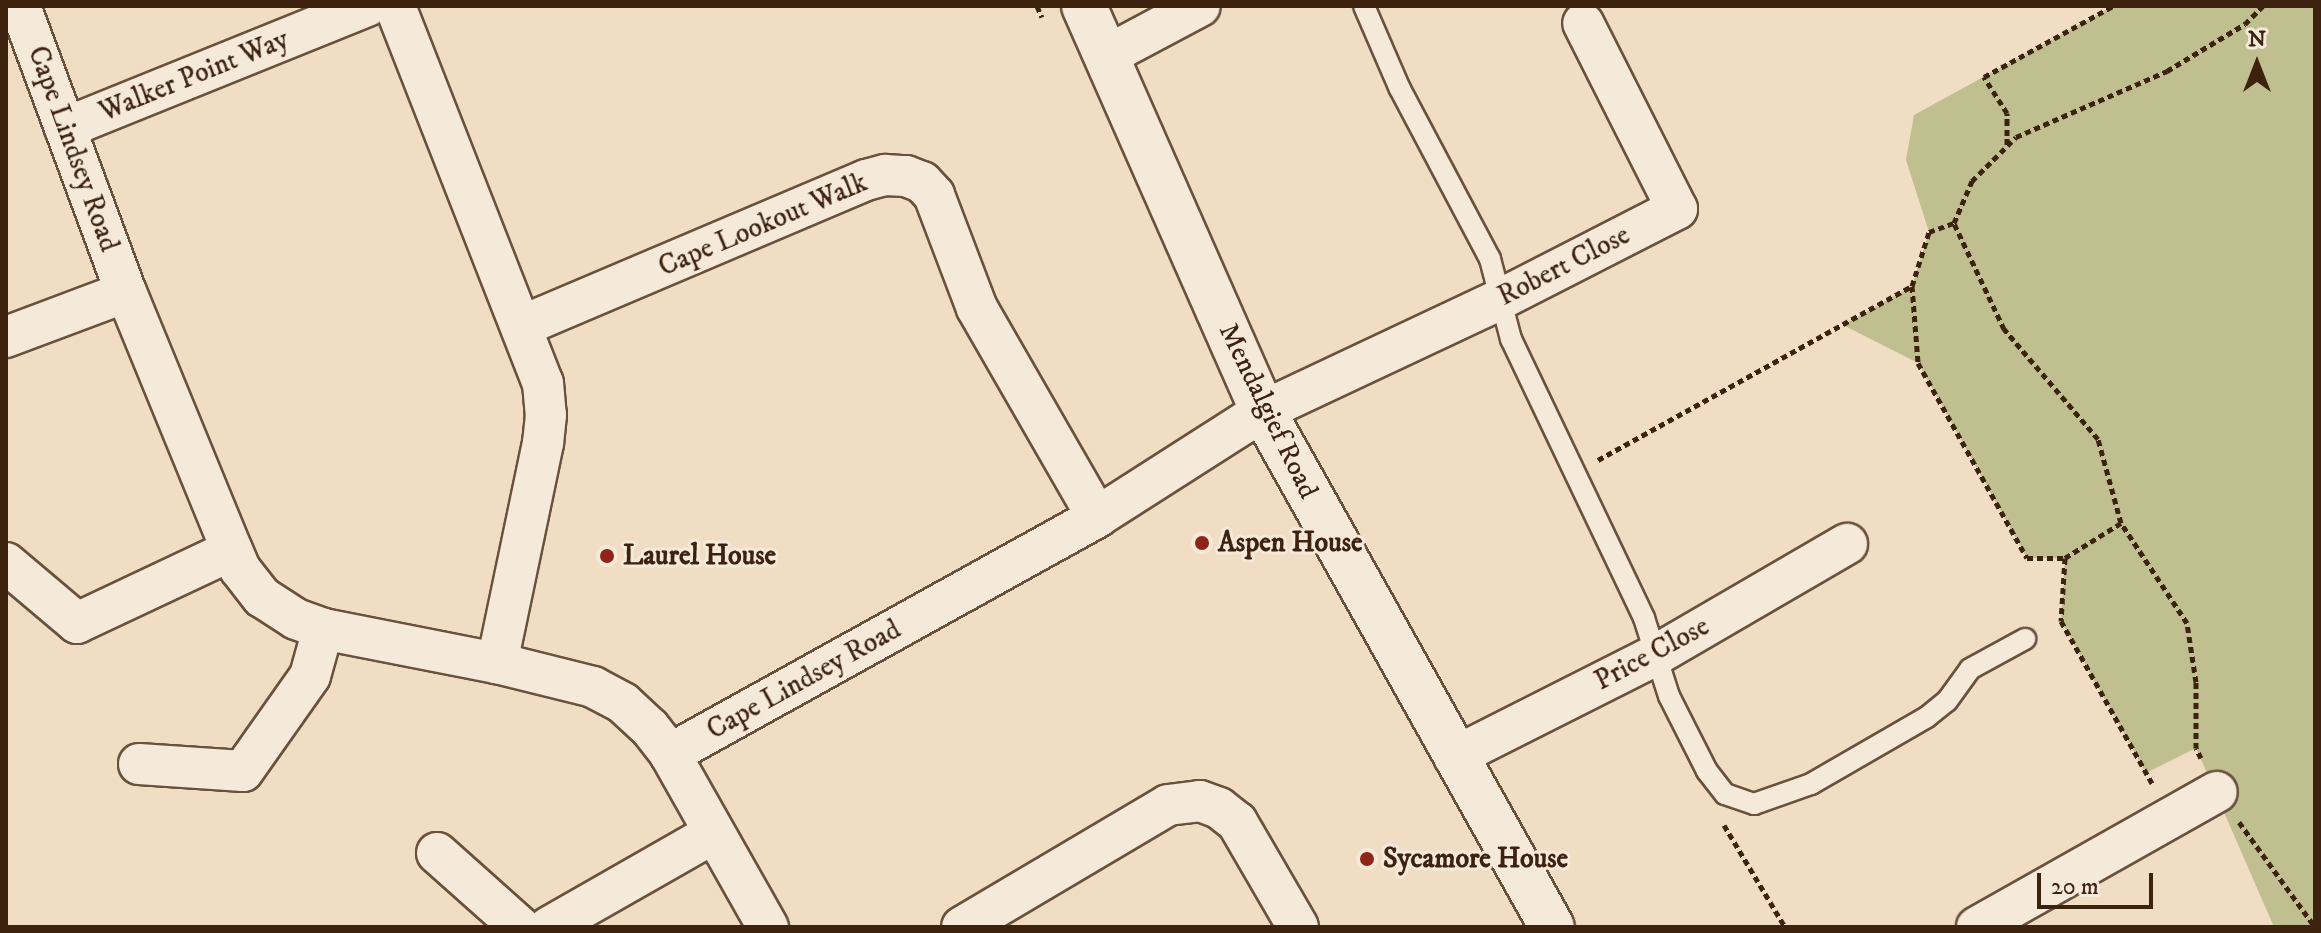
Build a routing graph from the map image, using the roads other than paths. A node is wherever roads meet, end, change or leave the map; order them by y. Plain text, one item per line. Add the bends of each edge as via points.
1 (20, 6) edge
2 (367, 6) edge
3 (395, 6) edge
4 (1084, 6) edge
5 (1200, 6) edge
6 (1364, 6) edge
7 (1583, 23) dead end
8 (1106, 56) junction
9 (65, 128) junction
10 (126, 292) junction
11 (1499, 300) junction
12 (522, 326) junction
13 (6, 337) edge
14 (1263, 411) junction
15 (1097, 517) junction
16 (1847, 544) dead end
17 (232, 550) junction
18 (6, 563) edge
19 (323, 629) junction
20 (2025, 639) dead end
21 (1656, 655) junction
22 (497, 663) junction
23 (670, 754) junction
24 (1454, 757) junction
25 (139, 764) dead end
26 (2217, 792) road end
27 (714, 833) junction
28 (437, 853) dead end
29 (520, 927) edge
30 (549, 927) edge
31 (768, 927) edge
32 (962, 927) edge
33 (1298, 927) edge
34 (1552, 927) edge
35 (1977, 927) edge

1 - 9 street, Cape Lindsey Road
2 - 9 street, Walker Point Way
3 - 12 street
4 - 8 street, Mendalgief Road
5 - 8 street
6 - 11 lane via 1400,89 1490,259
7 - 11 street, Robert Close via 1677,209
8 - 14 street, Mendalgief Road
9 - 10 street, Cape Lindsey Road
10 - 13 street
10 - 17 street, Cape Lindsey Road
11 - 14 street, Robert Close
11 - 21 lane via 1511,339 1644,618
12 - 15 street, Cape Lookout Walk via 866,180 906,176 922,182 934,195 977,308
12 - 22 street via 543,383 546,415
14 - 15 street, Cape Lindsey Road
14 - 24 street, Mendalgief Road
15 - 23 street, Cape Lindsey Road
16 - 21 street, Price Close
17 - 18 street via 77,623
17 - 19 street, Cape Lindsey Road via 262,597
19 - 22 street, Cape Lindsey Road
19 - 25 street via 310,676 243,771
20 - 21 lane via 1970,669 1947,701 1903,732 1811,784 1754,804 1725,794 1707,771 1669,696
21 - 24 street, Price Close
22 - 23 street, Cape Lindsey Road via 593,687 623,703
23 - 27 street
24 - 34 street, Mendalgief Road
26 - 35 street
27 - 30 street
27 - 31 street
28 - 29 street
32 - 33 street via 1168,805 1200,801 1237,822

